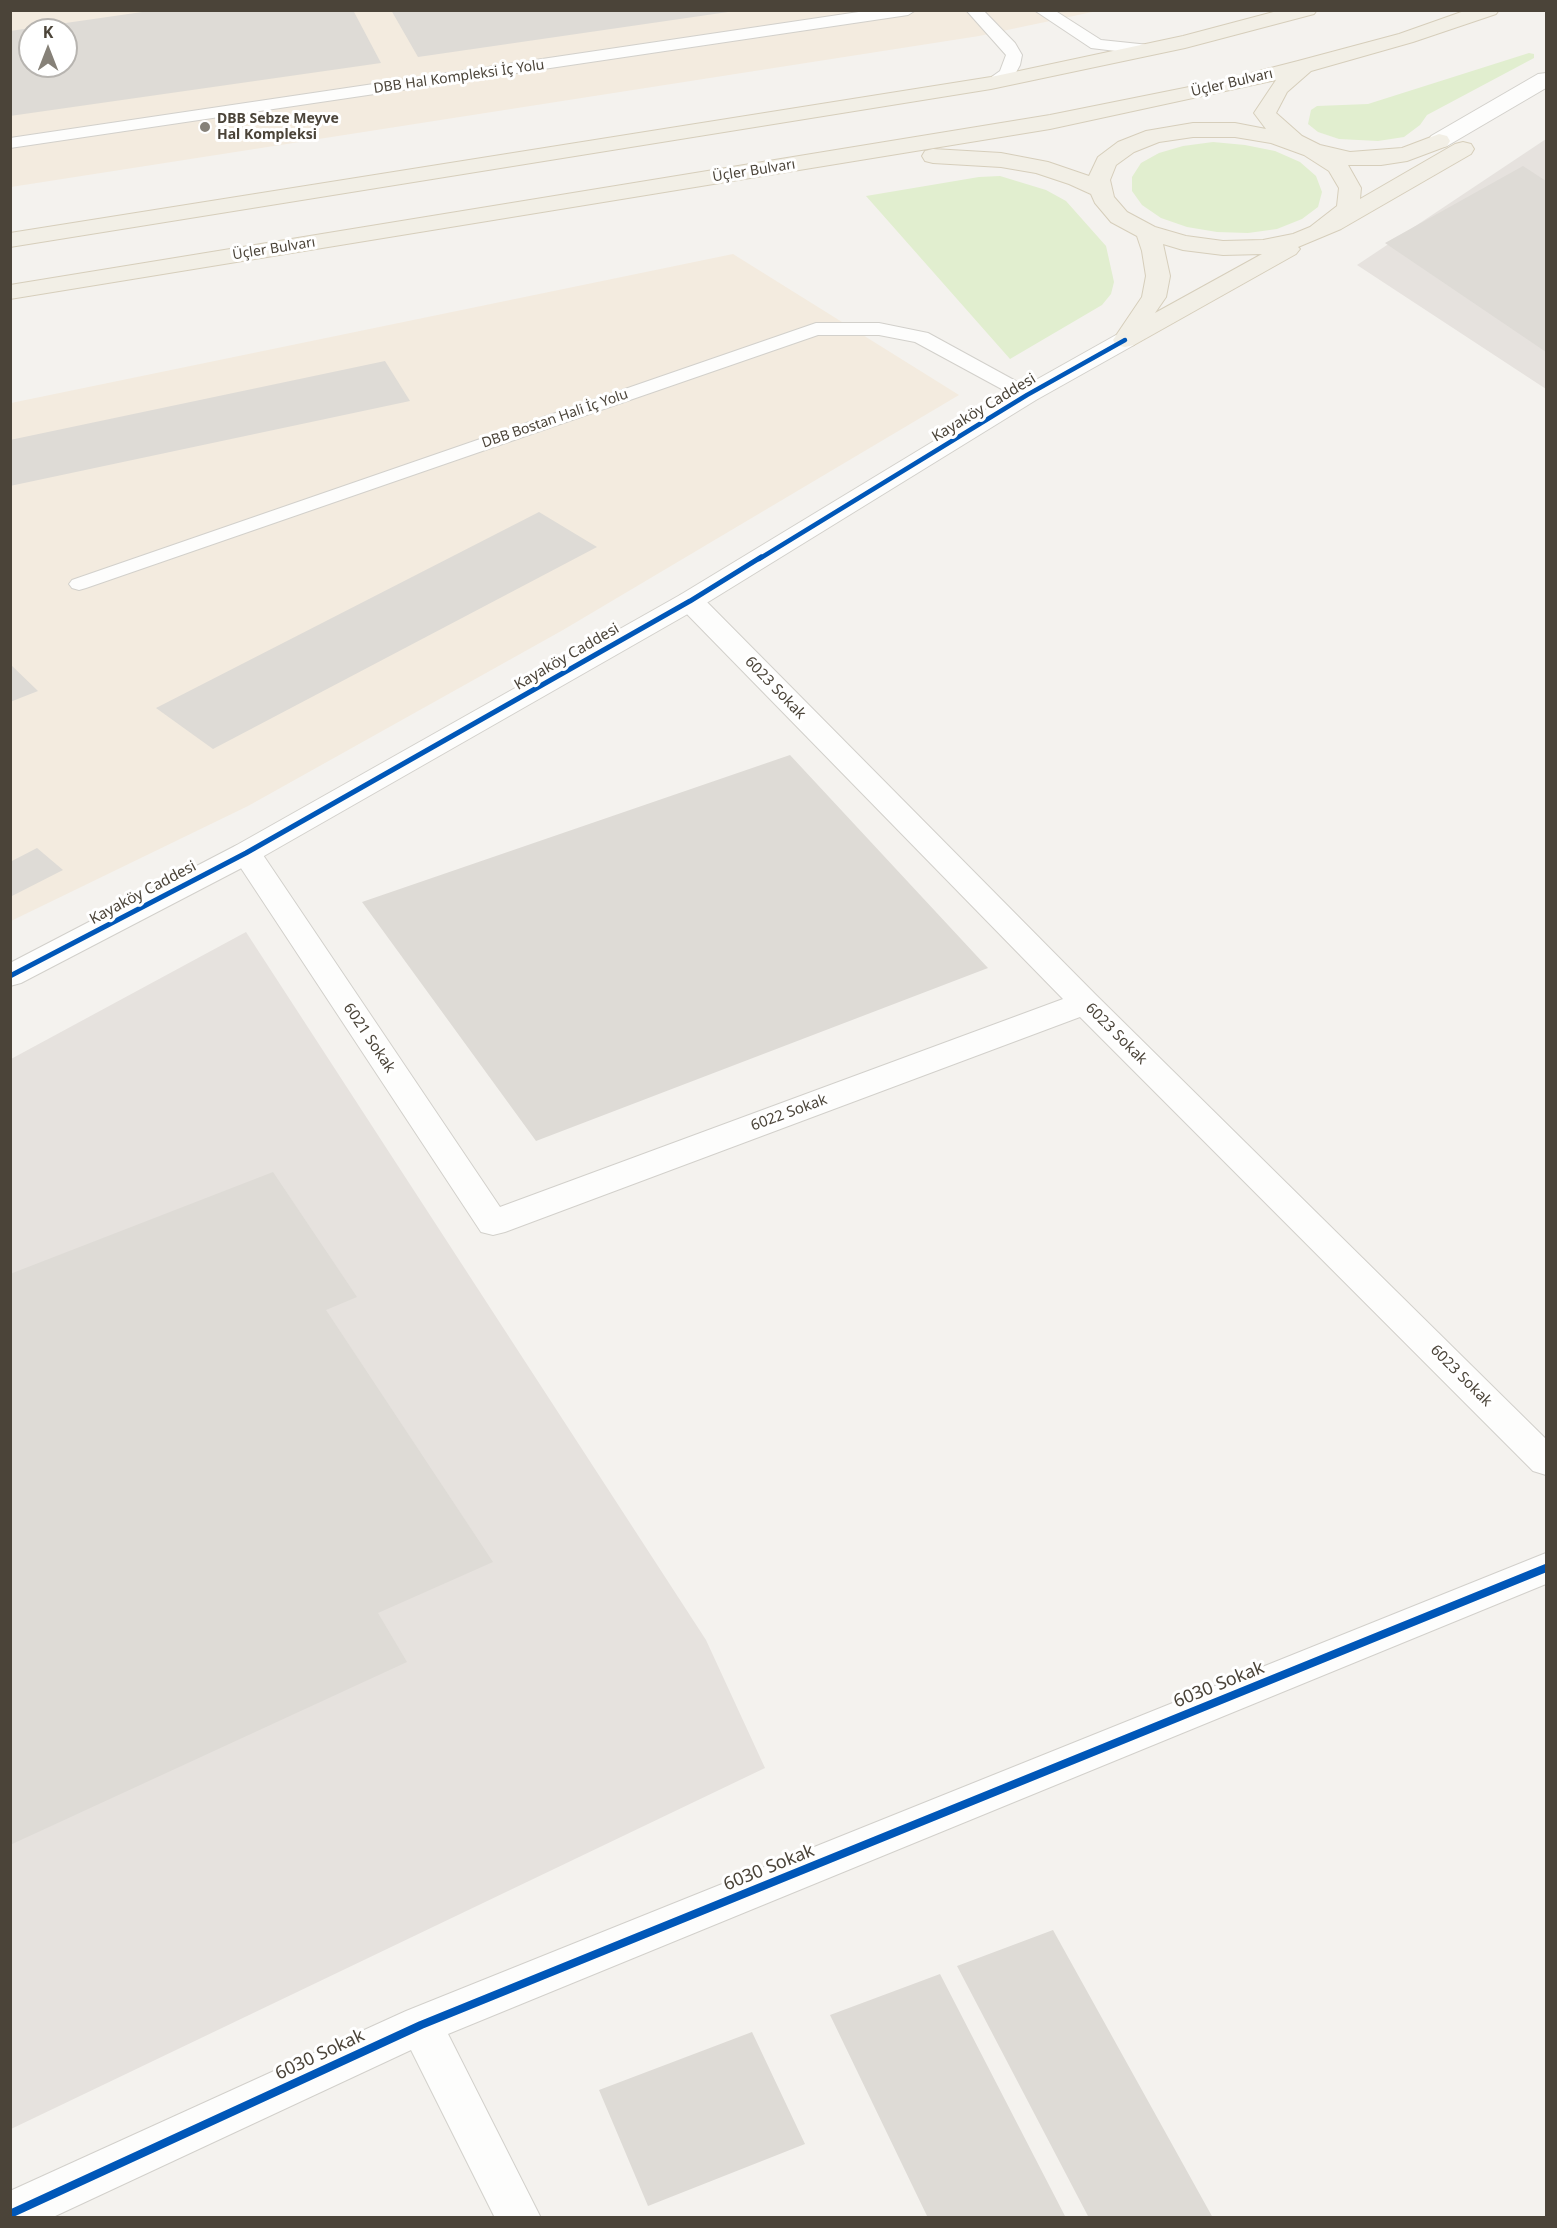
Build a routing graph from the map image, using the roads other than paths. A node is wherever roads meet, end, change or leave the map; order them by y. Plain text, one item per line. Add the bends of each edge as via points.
1 (908, 10) edge
2 (974, 10) edge
3 (1042, 10) edge
4 (1307, 10) edge
5 (1489, 10) edge
6 (1149, 50) junction
7 (1305, 66) junction
8 (1546, 79) edge
9 (991, 83) junction
10 (1526, 115) dead end
11 (1439, 141) joint
12 (10, 143) edge
13 (1463, 149) joint
14 (1312, 150) junction
15 (850, 156) junction
16 (1101, 190) junction
17 (1147, 232) junction
18 (1318, 232) junction
19 (10, 240) edge
20 (10, 292) edge
21 (1125, 340) junction
22 (1027, 395) junction
23 (80, 584) dead end
24 (690, 601) junction
25 (246, 853) junction
26 (10, 976) edge
27 (1084, 1003) junction
28 (493, 1223) joint
29 (1546, 1461) edge
30 (1546, 1568) edge
31 (422, 2025) junction
32 (10, 2214) edge
33 (519, 2217) edge

1 - 12 lane, DBB Hal Kompleksi İç Yolu
2 - 9 lane via 1014,55 1007,74
3 - 6 lane via 1097,45
4 - 6 main road
5 - 7 main road, Üçler Bulvarı
6 - 9 main road
7 - 14 main road via 1279,88 1265,113 1282,133
7 - 15 main road, Üçler Bulvarı via 1050,122
8 - 11 street
9 - 19 main road
10 - 13 street
11 - 14 main road via 1407,154 1381,158 1350,159
13 - 18 main road
14 - 16 main road via 1276,137 1235,130 1193,130 1154,136 1126,147 1106,162 1099,180
14 - 18 main road via 1338,168 1350,188 1348,208
15 - 16 main road via 928,155 1001,160 1040,167
15 - 20 main road, Üçler Bulvarı
16 - 17 main road via 1119,217
17 - 18 main road via 1183,243 1222,248 1263,247
17 - 21 main road via 1158,276 1154,297
18 - 21 main road
21 - 22 street, Kayaköy Caddesi
22 - 23 lane, DBB Bostan Hali İç Yolu via 921,337 879,329 816,329
22 - 24 street, Kayaköy Caddesi
24 - 25 street, Kayaköy Caddesi
24 - 27 street, 6023 Sokak
25 - 26 street, Kayaköy Caddesi
25 - 28 street, 6021 Sokak
27 - 28 street, 6022 Sokak
27 - 29 street, 6023 Sokak
30 - 31 street, 6030 Sokak
31 - 32 street, 6030 Sokak
31 - 33 street

